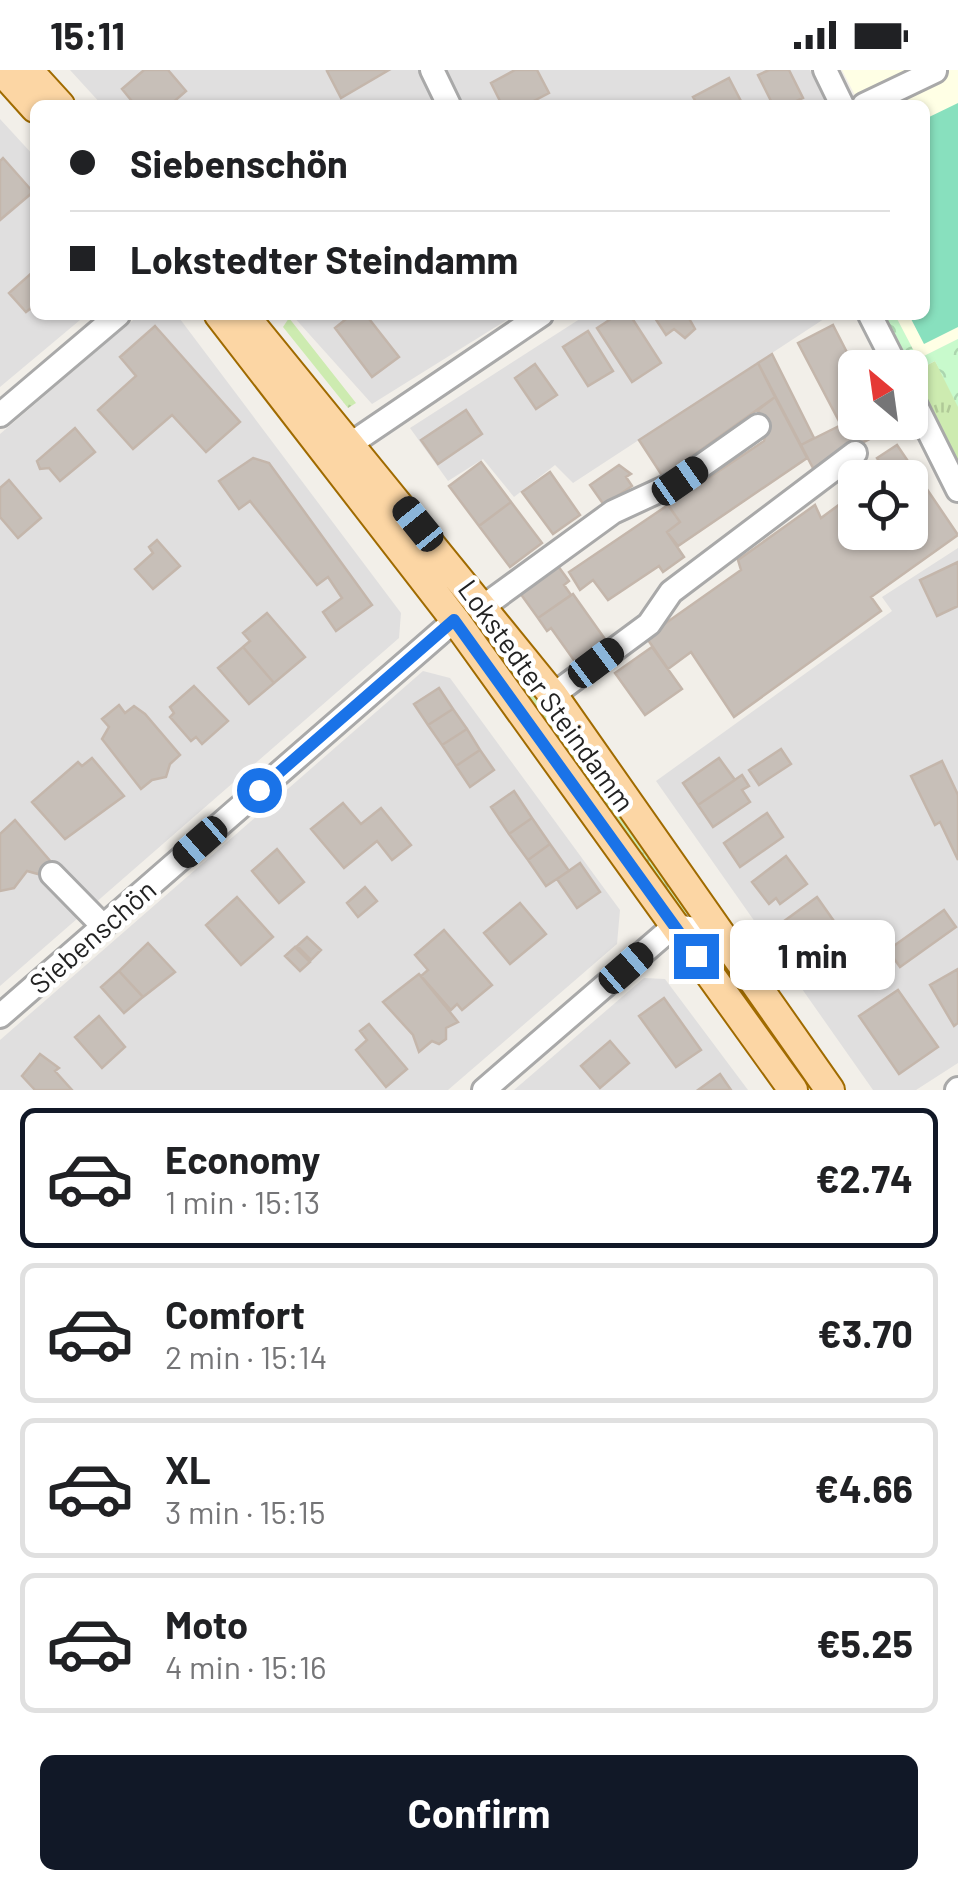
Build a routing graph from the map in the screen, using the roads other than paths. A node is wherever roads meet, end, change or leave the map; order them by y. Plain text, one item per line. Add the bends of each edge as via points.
1 (1, 70) edge
2 (28, 70) edge
3 (432, 70) edge
4 (824, 70) edge
5 (936, 71) edge
6 (895, 93) edge
7 (55, 100) edge
8 (447, 100) edge
9 (839, 100) edge
10 (30, 102) edge
11 (112, 320) edge
12 (223, 320) edge
13 (248, 320) edge
14 (534, 320) edge
15 (872, 320) edge
16 (887, 350) edge
17 (0, 415) edge
18 (758, 426) dead end
19 (928, 430) edge
20 (352, 443) junction
21 (856, 453) dead end
22 (958, 490) edge
23 (484, 606) junction
24 (454, 620) junction
25 (553, 695) junction
26 (52, 874) dead end
27 (103, 926) junction
28 (674, 926) junction
29 (716, 932) junction
30 (0, 1016) edge
31 (484, 1090) edge
32 (793, 1090) edge
33 (830, 1090) edge

1 - 10 main road
2 - 7 main road
3 - 8 street
4 - 9 street
5 - 6 street
11 - 17 street
12 - 24 main road, Lokstedter Steindamm
13 - 20 main road, Lokstedter Steindamm
14 - 20 street
15 - 16 street
18 - 23 street via 680,481 613,512
19 - 22 street
20 - 23 main road, Lokstedter Steindamm
21 - 25 street via 671,592 649,624
23 - 25 main road, Lokstedter Steindamm
24 - 27 street, Siebenschön
24 - 28 main road, Lokstedter Steindamm
25 - 29 main road, Lokstedter Steindamm
26 - 27 street
27 - 30 street, Siebenschön
28 - 29 street
28 - 31 street
28 - 32 main road, Lokstedter Steindamm
29 - 33 main road, Lokstedter Steindamm

